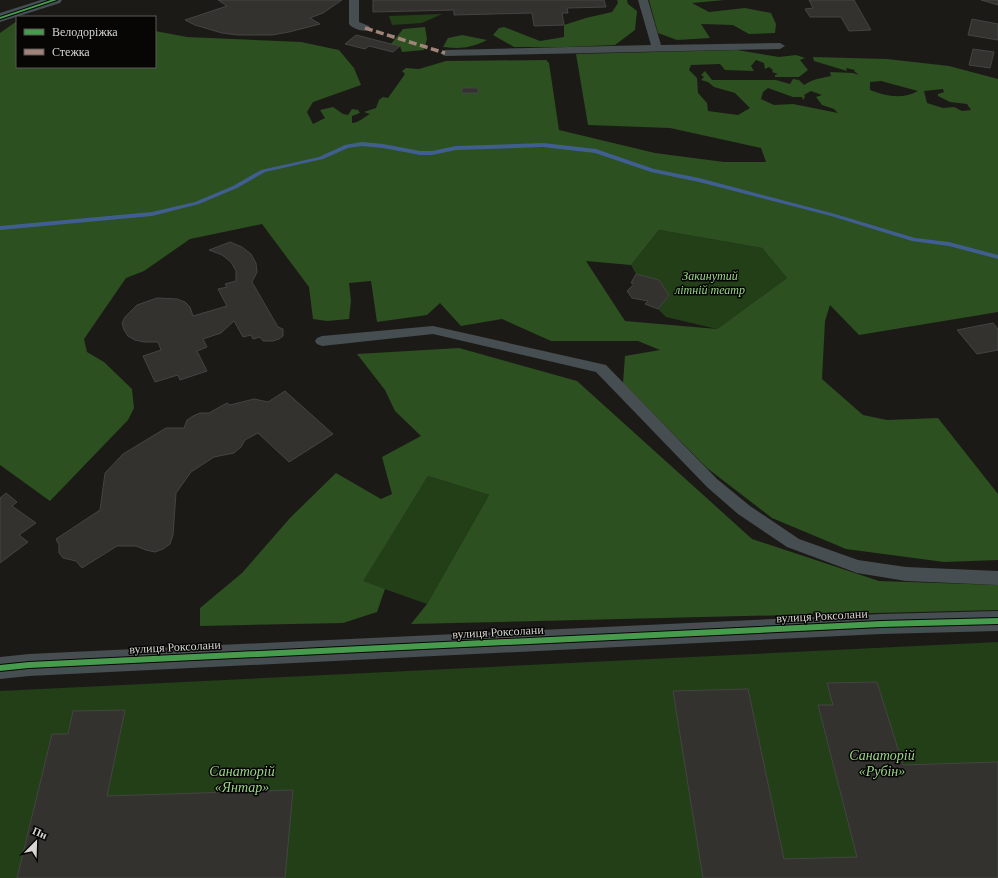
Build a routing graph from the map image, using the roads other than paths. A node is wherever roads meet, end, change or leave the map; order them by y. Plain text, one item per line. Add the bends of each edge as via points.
1 (55, 0) edge
2 (354, 0) edge
3 (643, 0) edge
4 (2, 16) edge
5 (365, 28) dead end
6 (780, 46) dead end
7 (657, 48) junction
8 (445, 53) dead end
9 (322, 341) dead end
10 (998, 578) edge
11 (998, 621) edge
12 (0, 668) edge

1 - 4 street
2 - 5 lane via 354,24
3 - 7 lane
6 - 7 lane
7 - 8 lane
9 - 10 lane via 433,330 601,368 712,483 744,510 793,543 857,566 906,574
11 - 12 street, вулиця Роксолани via 881,624

